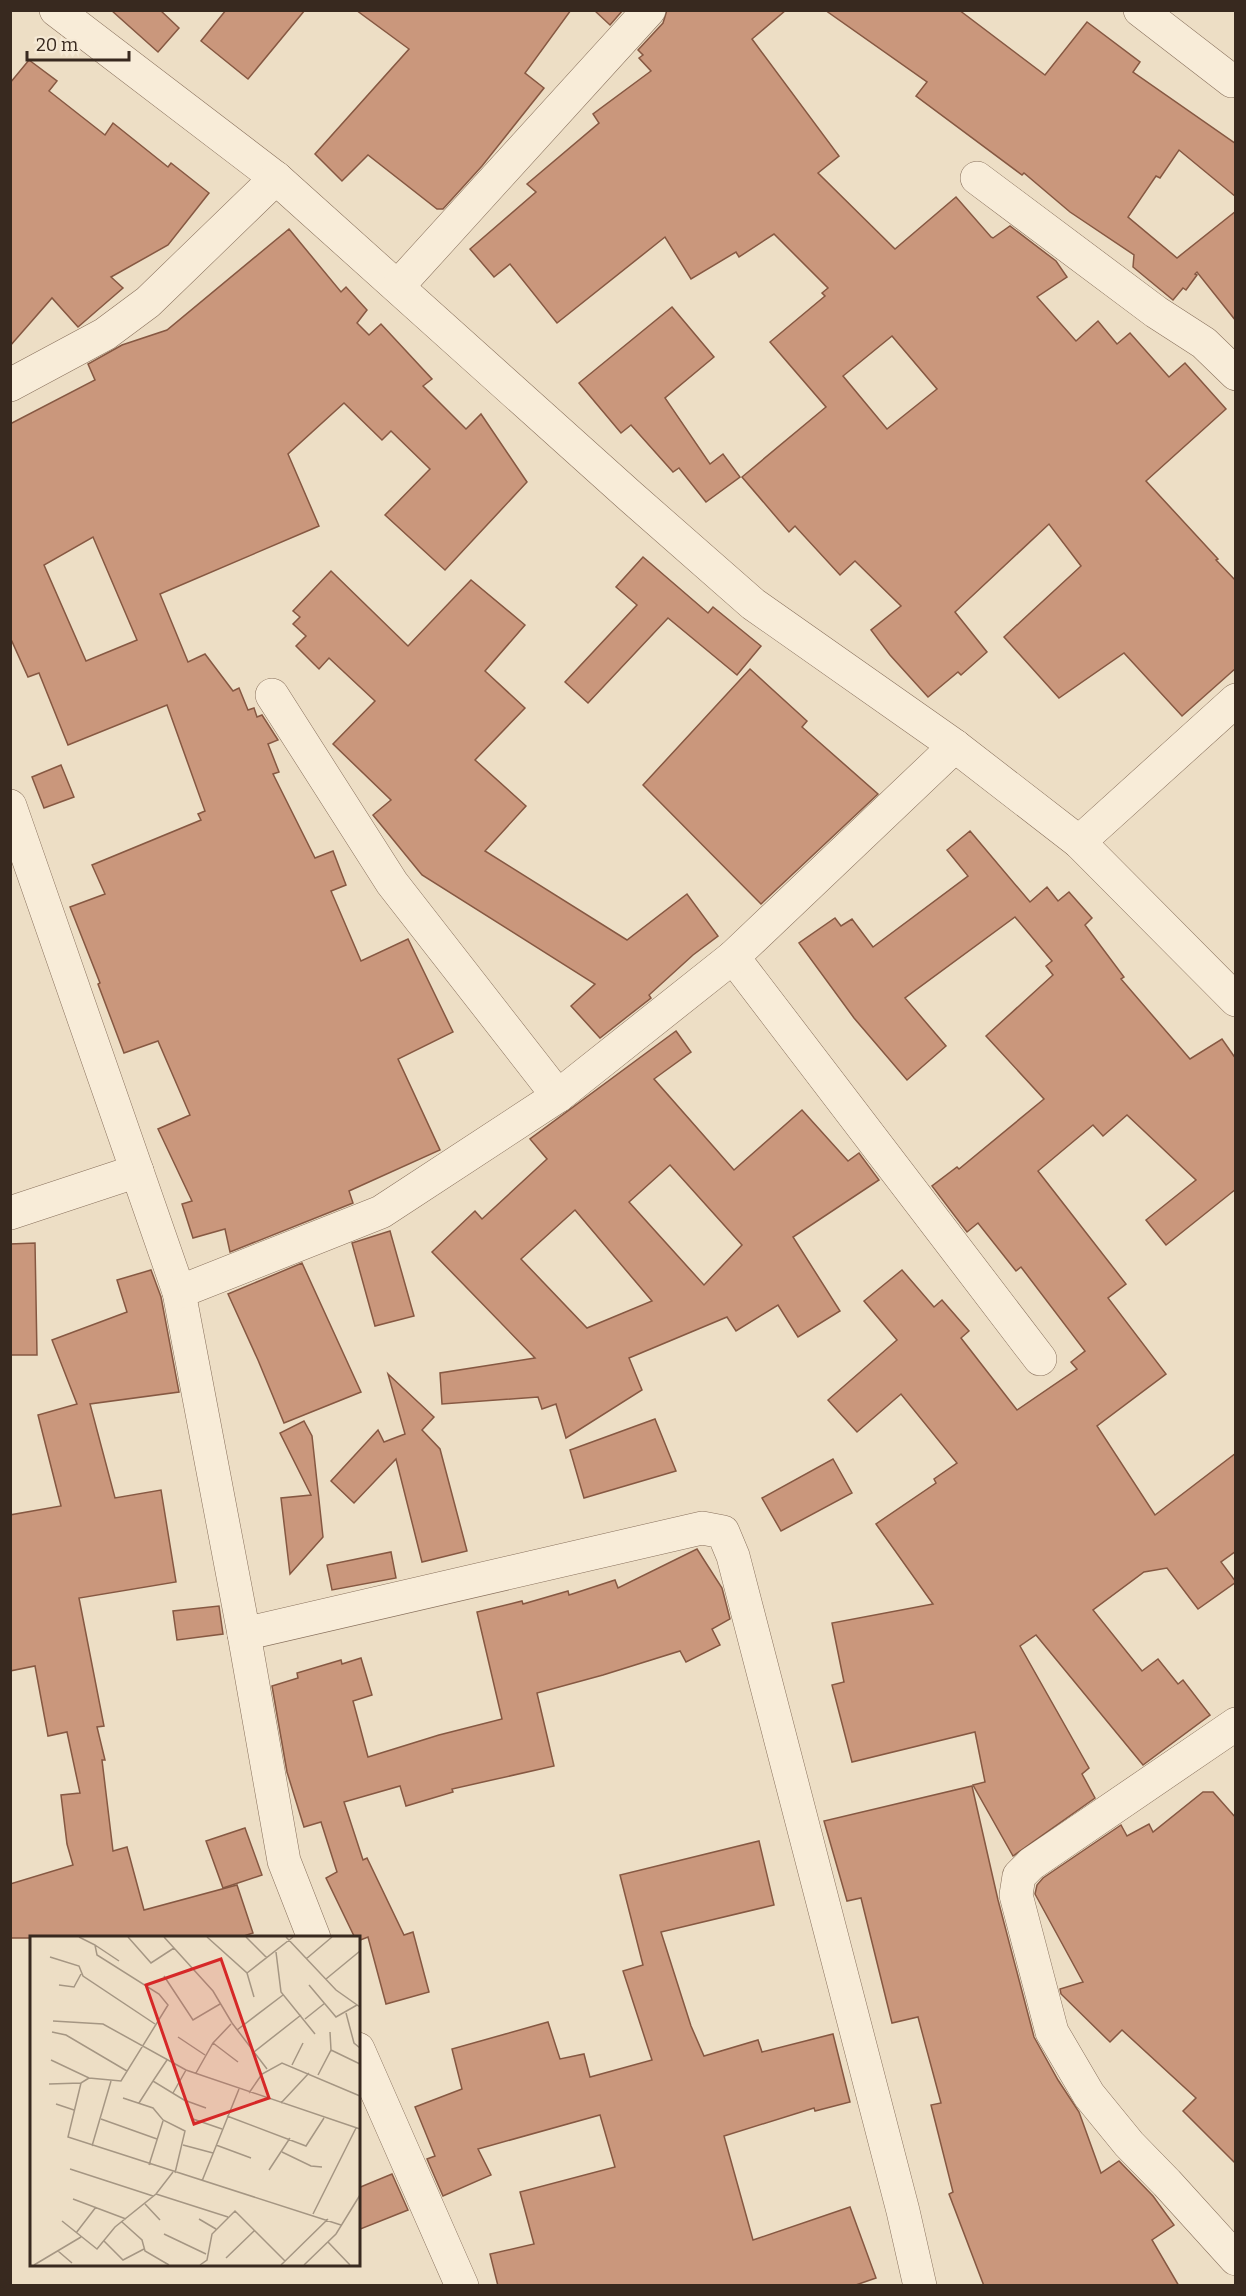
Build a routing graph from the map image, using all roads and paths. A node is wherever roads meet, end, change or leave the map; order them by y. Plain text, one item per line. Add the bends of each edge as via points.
1 (56, 10) edge
2 (649, 10) edge
3 (1140, 10) edge
4 (1232, 81) dead end
5 (276, 178) junction
6 (977, 178) dead end
7 (398, 286) junction
8 (1236, 374) edge
9 (10, 385) edge
10 (272, 695) dead end
11 (1236, 700) edge
12 (955, 746) junction
13 (10, 806) edge
14 (1079, 842) junction
15 (733, 957) junction
16 (1236, 1000) edge
17 (558, 1096) junction
18 (137, 1171) junction
19 (10, 1213) edge
20 (179, 1292) junction
21 (1040, 1359) dead end
22 (244, 1635) junction
23 (1236, 1724) edge
24 (313, 1936) edge
25 (360, 2054) edge
26 (1236, 2259) edge
27 (462, 2286) edge
28 (920, 2286) edge

1 - 5 street
2 - 7 street
3 - 4 street
5 - 7 street
5 - 9 street via 148,302 105,334
6 - 8 street via 1156,312 1204,343
7 - 12 street via 753,604
10 - 17 street via 392,883
11 - 14 street
12 - 14 street
12 - 15 street
13 - 18 street
14 - 16 street
15 - 17 street
15 - 21 street
17 - 20 street via 381,1212
18 - 19 street
18 - 20 street
20 - 22 street
22 - 24 street via 284,1861
22 - 28 street via 702,1528 723,1532 733,1556
23 - 26 street via 1031,1864 1019,1876 1016,1895 1052,2031 1089,2095
25 - 27 street

